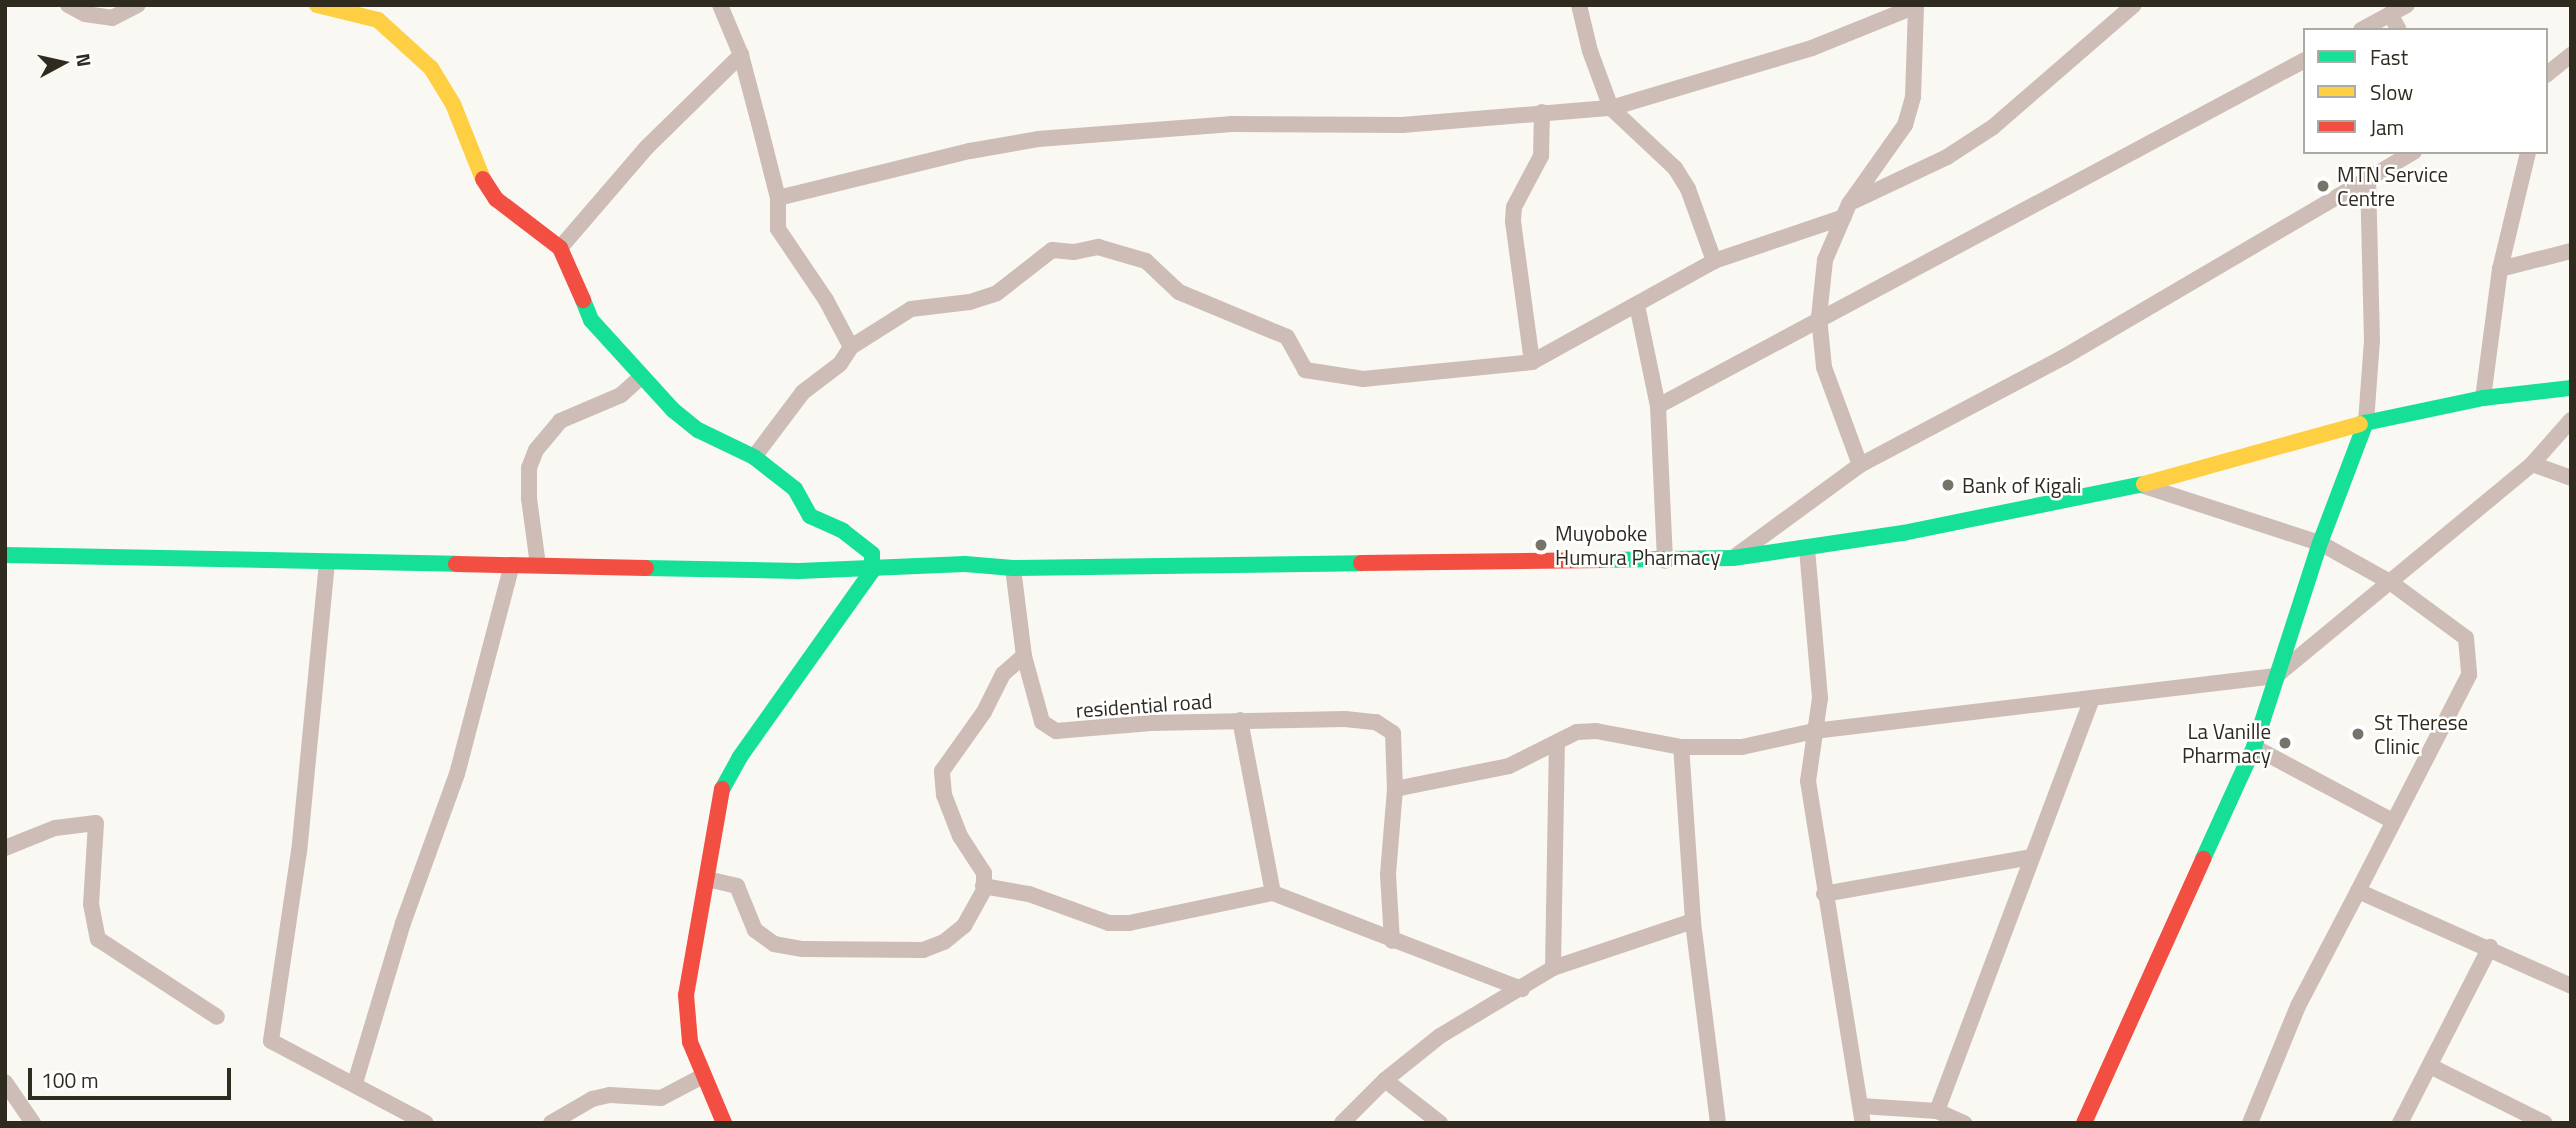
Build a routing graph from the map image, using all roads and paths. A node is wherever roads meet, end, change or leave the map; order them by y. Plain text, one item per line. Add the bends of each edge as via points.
1 (68, 5) edge
2 (138, 5) edge
3 (317, 5) edge
4 (720, 5) edge
5 (1579, 5) edge
6 (2134, 5) edge
7 (2407, 5) edge
8 (1916, 6) edge
9 (2390, 14) junction
10 (2365, 28) edge
11 (2398, 28) edge
12 (741, 55) junction
13 (2571, 55) edge
14 (2303, 61) edge
15 (2548, 73) edge
16 (1611, 108) junction
17 (1542, 112) junction
18 (2411, 154) edge
19 (2528, 154) edge
20 (2368, 180) junction
21 (778, 198) junction
22 (1846, 210) junction
23 (560, 248) junction
24 (2571, 251) edge
25 (1714, 261) junction
26 (2500, 269) junction
27 (1637, 305) junction
28 (1819, 317) junction
29 (851, 347) junction
30 (1532, 362) junction
31 (642, 376) junction
32 (2571, 388) edge
33 (2483, 398) junction
34 (1658, 405) junction
35 (2571, 420) edge
36 (2366, 422) junction
37 (754, 457) junction
38 (2532, 464) junction
39 (1860, 465) junction
40 (2571, 478) edge
41 (2141, 485) junction
42 (2320, 543) junction
43 (1807, 550) junction
44 (5, 555) edge
45 (1734, 558) junction
46 (1665, 561) junction
47 (327, 562) junction
48 (1455, 562) junction
49 (512, 565) junction
50 (538, 565) junction
51 (937, 566) junction
52 (662, 568) junction
53 (1013, 568) junction
54 (872, 570) junction
55 (2389, 582) junction
56 (1024, 656) junction
57 (2276, 676) junction
58 (2091, 701) junction
59 (1240, 720) junction
60 (1814, 731) junction
61 (1557, 745) junction
62 (1681, 747) junction
63 (2254, 747) junction
64 (1395, 789) junction
65 (2391, 820) junction
66 (5, 848) edge
67 (2031, 857) junction
68 (707, 879) junction
69 (983, 886) junction
70 (2358, 891) junction
71 (1273, 893) junction
72 (1824, 894) junction
73 (1693, 921) junction
74 (1392, 941) junction
75 (2490, 947) junction
76 (1553, 968) junction
77 (2571, 986) edge
78 (1522, 989) junction
79 (218, 1017) dead end
80 (2430, 1066) junction
81 (701, 1077) junction
82 (1385, 1080) junction
83 (5, 1082) edge
84 (355, 1083) junction
85 (1861, 1106) junction
86 (1937, 1111) junction
87 (33, 1123) edge
88 (426, 1123) edge
89 (551, 1123) edge
90 (724, 1123) edge
91 (1342, 1123) edge
92 (1440, 1123) edge
93 (1718, 1123) edge
94 (1863, 1123) edge
95 (1964, 1123) edge
96 (2084, 1123) edge
97 (2250, 1123) edge
98 (2400, 1123) edge
99 (2545, 1123) edge

1 - 2 street via 85,15 112,18
3 - 23 main road via 378,20 403,38 431,68 453,104 481,177 496,199
4 - 12 street
5 - 16 street
6 - 22 street via 1993,127 1947,157
7 - 9 street
8 - 16 street via 1812,48
8 - 22 street via 1913,97 1905,125
9 - 10 street
9 - 11 street
12 - 21 street
12 - 23 street via 648,147
13 - 15 street
14 - 28 street
16 - 17 street
16 - 25 street via 1675,168 1688,189
17 - 21 street via 1402,125 1231,124 1038,139
17 - 30 street via 1541,156 1514,207 1513,221
18 - 20 street
19 - 26 street
20 - 36 street via 2372,341
20 - 39 street via 2063,357
21 - 29 street via 778,229
22 - 25 street
22 - 28 street via 1825,260
23 - 31 main road via 591,320
24 - 26 street
25 - 27 street
26 - 33 street
27 - 30 street
27 - 34 street
28 - 34 street
28 - 39 street via 1824,367
29 - 30 street via 911,309 970,302 997,293 1052,250 1098,247 1146,261 1179,292 1287,337 1305,370 1315,375 1363,379
29 - 37 street via 840,365 803,392
31 - 37 main road via 698,430
31 - 50 street via 621,395 560,421 536,450 529,468 529,498
32 - 33 main road
33 - 36 main road
34 - 46 street
35 - 38 street
36 - 41 main road
36 - 42 main road
37 - 54 main road via 795,489 810,516 843,531 872,554
38 - 40 street
38 - 55 street
39 - 45 street
41 - 42 street
41 - 43 main road
42 - 55 street
42 - 57 main road
43 - 45 main road
43 - 60 street via 1819,674
44 - 47 main road
45 - 46 main road
46 - 48 main road
47 - 49 main road
47 - 84 street via 299,851 271,1041
48 - 51 street
48 - 53 main road
49 - 50 main road
49 - 84 street via 457,774 403,923
50 - 52 main road
51 - 52 street
51 - 53 main road
51 - 54 main road
52 - 54 main road
53 - 56 street, residential road
54 - 68 main road via 740,757 719,795
55 - 57 street
55 - 65 street via 2466,638 2470,655 2469,676
56 - 59 street, residential road via 1042,722 1056,731
56 - 69 street via 1003,674 984,712 942,771 944,795 960,836 984,873
57 - 58 street
57 - 63 main road
58 - 60 street
58 - 67 street
59 - 64 street, residential road via 1376,722 1393,733
59 - 71 street, residential road
60 - 62 street via 1742,747
60 - 72 street via 1808,781
61 - 62 street via 1577,732 1596,731
61 - 64 street via 1489,772
61 - 76 street
62 - 73 street
63 - 65 street
63 - 96 main road
64 - 74 street, residential road via 1388,875
65 - 70 street
66 - 79 street via 55,828 96,823 91,904 98,939
67 - 72 street
67 - 86 street
68 - 69 street via 737,886 755,930 774,944 803,949 923,950 944,942 964,926
68 - 81 main road via 686,995 690,1042
69 - 71 street via 1028,894 1109,923 1129,923
70 - 75 street
70 - 97 street via 2298,1006
71 - 74 street
72 - 85 street
73 - 76 street
73 - 93 street
74 - 78 street
75 - 77 street
75 - 80 street
76 - 78 street
78 - 82 street via 1440,1036
80 - 98 street
80 - 99 street
81 - 89 street via 661,1098 610,1095 592,1099
81 - 90 main road
82 - 91 street
82 - 92 street
83 - 87 street
84 - 88 street
85 - 86 street
85 - 94 street
86 - 95 street

